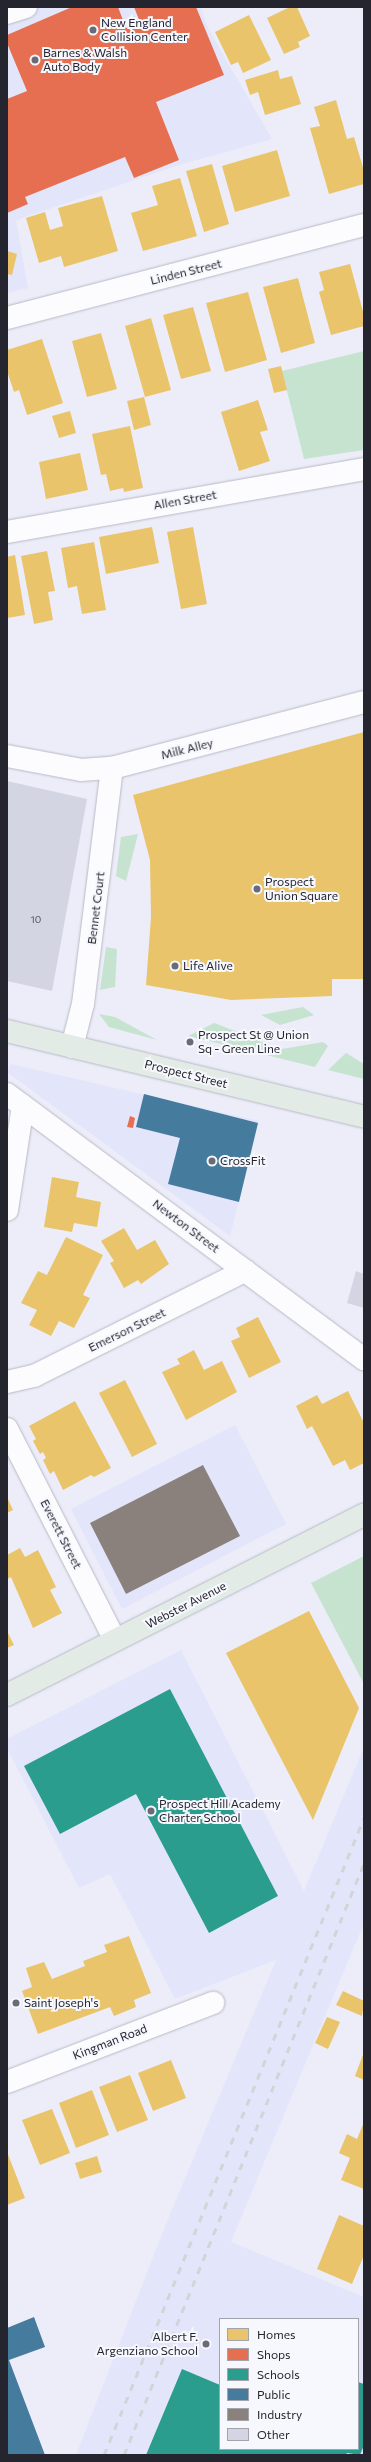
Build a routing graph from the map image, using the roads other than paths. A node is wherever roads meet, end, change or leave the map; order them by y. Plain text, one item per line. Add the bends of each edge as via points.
1 (26, 7) edge
2 (7, 13) edge
3 (364, 226) edge
4 (7, 318) edge
5 (364, 469) edge
6 (7, 532) edge
7 (364, 702) edge
8 (7, 756) edge
9 (112, 768) junction
10 (7, 1031) edge
11 (72, 1047) junction
12 (15, 1100) edge
13 (364, 1117) edge
14 (7, 1210) edge
15 (245, 1271) junction
16 (364, 1359) edge
17 (7, 1382) edge
18 (7, 1429) edge
19 (364, 1515) edge
20 (115, 1640) junction
21 (7, 1695) edge
22 (213, 2003) dead end
23 (7, 2082) edge

1 - 2 street
3 - 4 street, Linden Street
5 - 6 street, Allen Street
7 - 9 street, Milk Alley
8 - 9 street, Milk Alley via 81,770
9 - 11 street, Bennet Court via 83,1004
10 - 11 main road, Prospect Street
11 - 13 main road, Prospect Street
12 - 14 street
12 - 15 street, Newton Street
15 - 16 street, Newton Street
15 - 17 street, Emerson Street via 34,1376
18 - 20 street, Everett Street
19 - 20 main road, Webster Avenue
20 - 21 main road, Webster Avenue
22 - 23 street, Kingman Road

